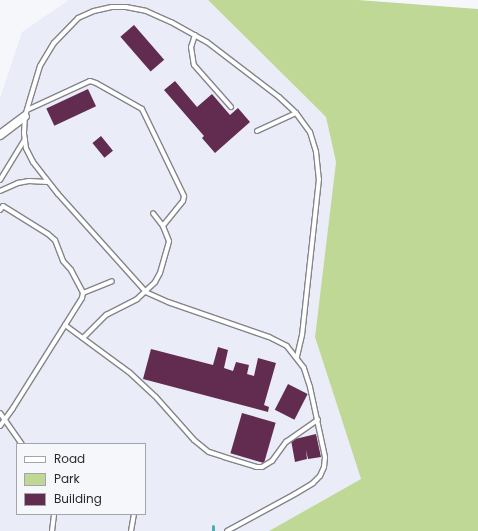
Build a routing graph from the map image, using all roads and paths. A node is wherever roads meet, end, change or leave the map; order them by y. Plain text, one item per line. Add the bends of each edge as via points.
1 (195, 34) junction
2 (231, 108) dead end
3 (26, 113) junction
4 (296, 113) junction
5 (257, 131) dead end
6 (0, 135) edge
7 (25, 139) junction
8 (0, 180) edge
9 (48, 182) junction
10 (0, 190) edge
11 (0, 210) edge
12 (153, 213) dead end
13 (163, 226) junction
14 (112, 281) dead end
15 (146, 292) junction
16 (83, 293) junction
17 (65, 325) junction
18 (83, 338) junction
19 (297, 357) junction
20 (0, 413) edge
21 (5, 419) junction
22 (318, 420) junction
23 (0, 426) edge
24 (21, 443) edge
25 (54, 515) edge
26 (134, 515) edge
27 (52, 531) edge
28 (131, 531) edge
29 (227, 531) edge

1 - 2 lane via 191,47 194,65
1 - 3 lane via 171,22 126,7 94,11 78,18 54,43 40,66
1 - 4 lane via 279,97
3 - 6 street
3 - 7 lane
3 - 13 lane via 90,81 142,109 184,196 183,201
4 - 5 lane
4 - 19 lane via 310,132 316,152 319,179 302,335
7 - 8 lane
7 - 9 lane via 26,148 33,162
9 - 10 lane via 29,180
9 - 15 lane
11 - 16 lane via 3,206 55,240 63,261 72,270
12 - 13 lane
13 - 15 lane via 169,241 160,273
14 - 16 lane
15 - 18 lane via 106,316
15 - 19 lane via 269,337 287,346
16 - 17 lane
17 - 18 lane
17 - 21 lane
18 - 22 lane via 134,377 155,396 194,440 209,452 262,467 272,461 286,442
19 - 22 lane via 306,374
20 - 21 lane
21 - 23 lane
21 - 24 lane
22 - 29 lane via 325,457 320,476 295,494
25 - 27 lane
26 - 28 lane

